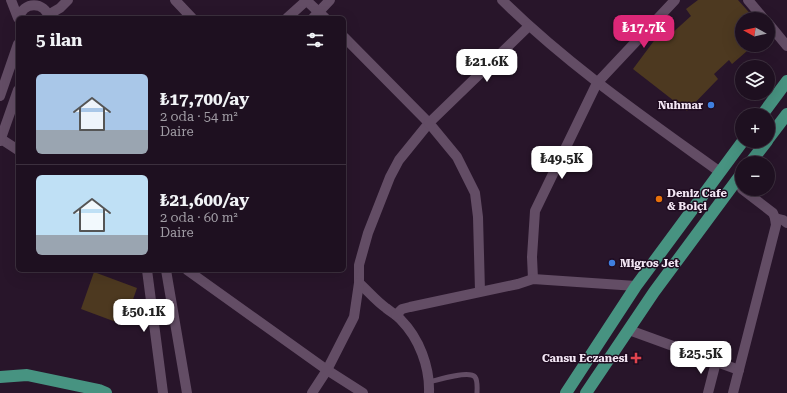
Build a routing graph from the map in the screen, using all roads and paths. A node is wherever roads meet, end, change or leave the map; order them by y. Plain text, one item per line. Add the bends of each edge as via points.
1 (11, 0) edge
2 (68, 0) edge
3 (175, 0) edge
4 (306, 0) edge
5 (330, 0) edge
6 (502, 0) edge
7 (675, 0) edge
8 (748, 0) edge
9 (43, 7) edge
10 (758, 12) edge
11 (18, 16) edge
12 (20, 16) edge
13 (190, 16) edge
14 (289, 16) edge
15 (319, 16) edge
16 (528, 26) junction
17 (775, 32) edge
18 (346, 39) edge
19 (787, 46) edge
20 (16, 50) edge
21 (787, 81) edge
22 (597, 83) junction
23 (0, 96) edge
24 (16, 96) edge
25 (767, 108) edge
26 (787, 114) edge
27 (430, 123) junction
28 (775, 130) edge
29 (0, 140) edge
30 (738, 148) edge
31 (16, 149) edge
32 (720, 172) junction
33 (735, 189) edge
34 (754, 196) edge
35 (775, 218) junction
36 (787, 223) edge
37 (147, 272) edge
38 (166, 272) edge
39 (190, 272) edge
40 (533, 280) junction
41 (359, 283) junction
42 (636, 286) junction
43 (480, 291) junction
44 (396, 316) junction
45 (629, 330) junction
46 (716, 362) junction
47 (327, 370) junction
48 (739, 370) junction
49 (0, 377) edge
50 (429, 382) junction
51 (106, 393) edge
52 (163, 393) edge
53 (187, 393) edge
54 (312, 393) edge
55 (363, 393) edge
56 (429, 393) edge
57 (477, 393) edge
58 (566, 393) edge
59 (586, 393) edge
60 (708, 393) edge
61 (733, 393) edge

1 - 11 street
2 - 9 street via 60,8
3 - 13 street
4 - 14 street
4 - 15 street
5 - 15 street
6 - 16 street
7 - 22 street
8 - 10 street
9 - 12 street via 33,5 24,8
16 - 22 street
16 - 27 street
17 - 19 street
18 - 27 street
20 - 23 street
21 - 25 main road
22 - 32 street
22 - 40 street via 535,211
24 - 29 street
26 - 28 main road
27 - 41 street via 399,160 390,177 368,233 359,265
27 - 43 street via 457,157 474,193 478,217
29 - 31 street
30 - 32 main road
32 - 42 main road
33 - 45 main road via 654,292
34 - 35 street
35 - 36 street
35 - 48 street via 776,225
37 - 52 street
38 - 53 street
39 - 47 street
40 - 42 street
40 - 43 street
41 - 44 street
41 - 47 street via 354,317
42 - 58 main road
43 - 44 street via 402,309
44 - 50 street via 417,343
45 - 46 street
45 - 59 main road
46 - 48 street
46 - 60 street
47 - 54 street
47 - 55 street
48 - 61 street
49 - 51 main road via 27,375
50 - 56 street
50 - 57 lane via 470,374 476,379

